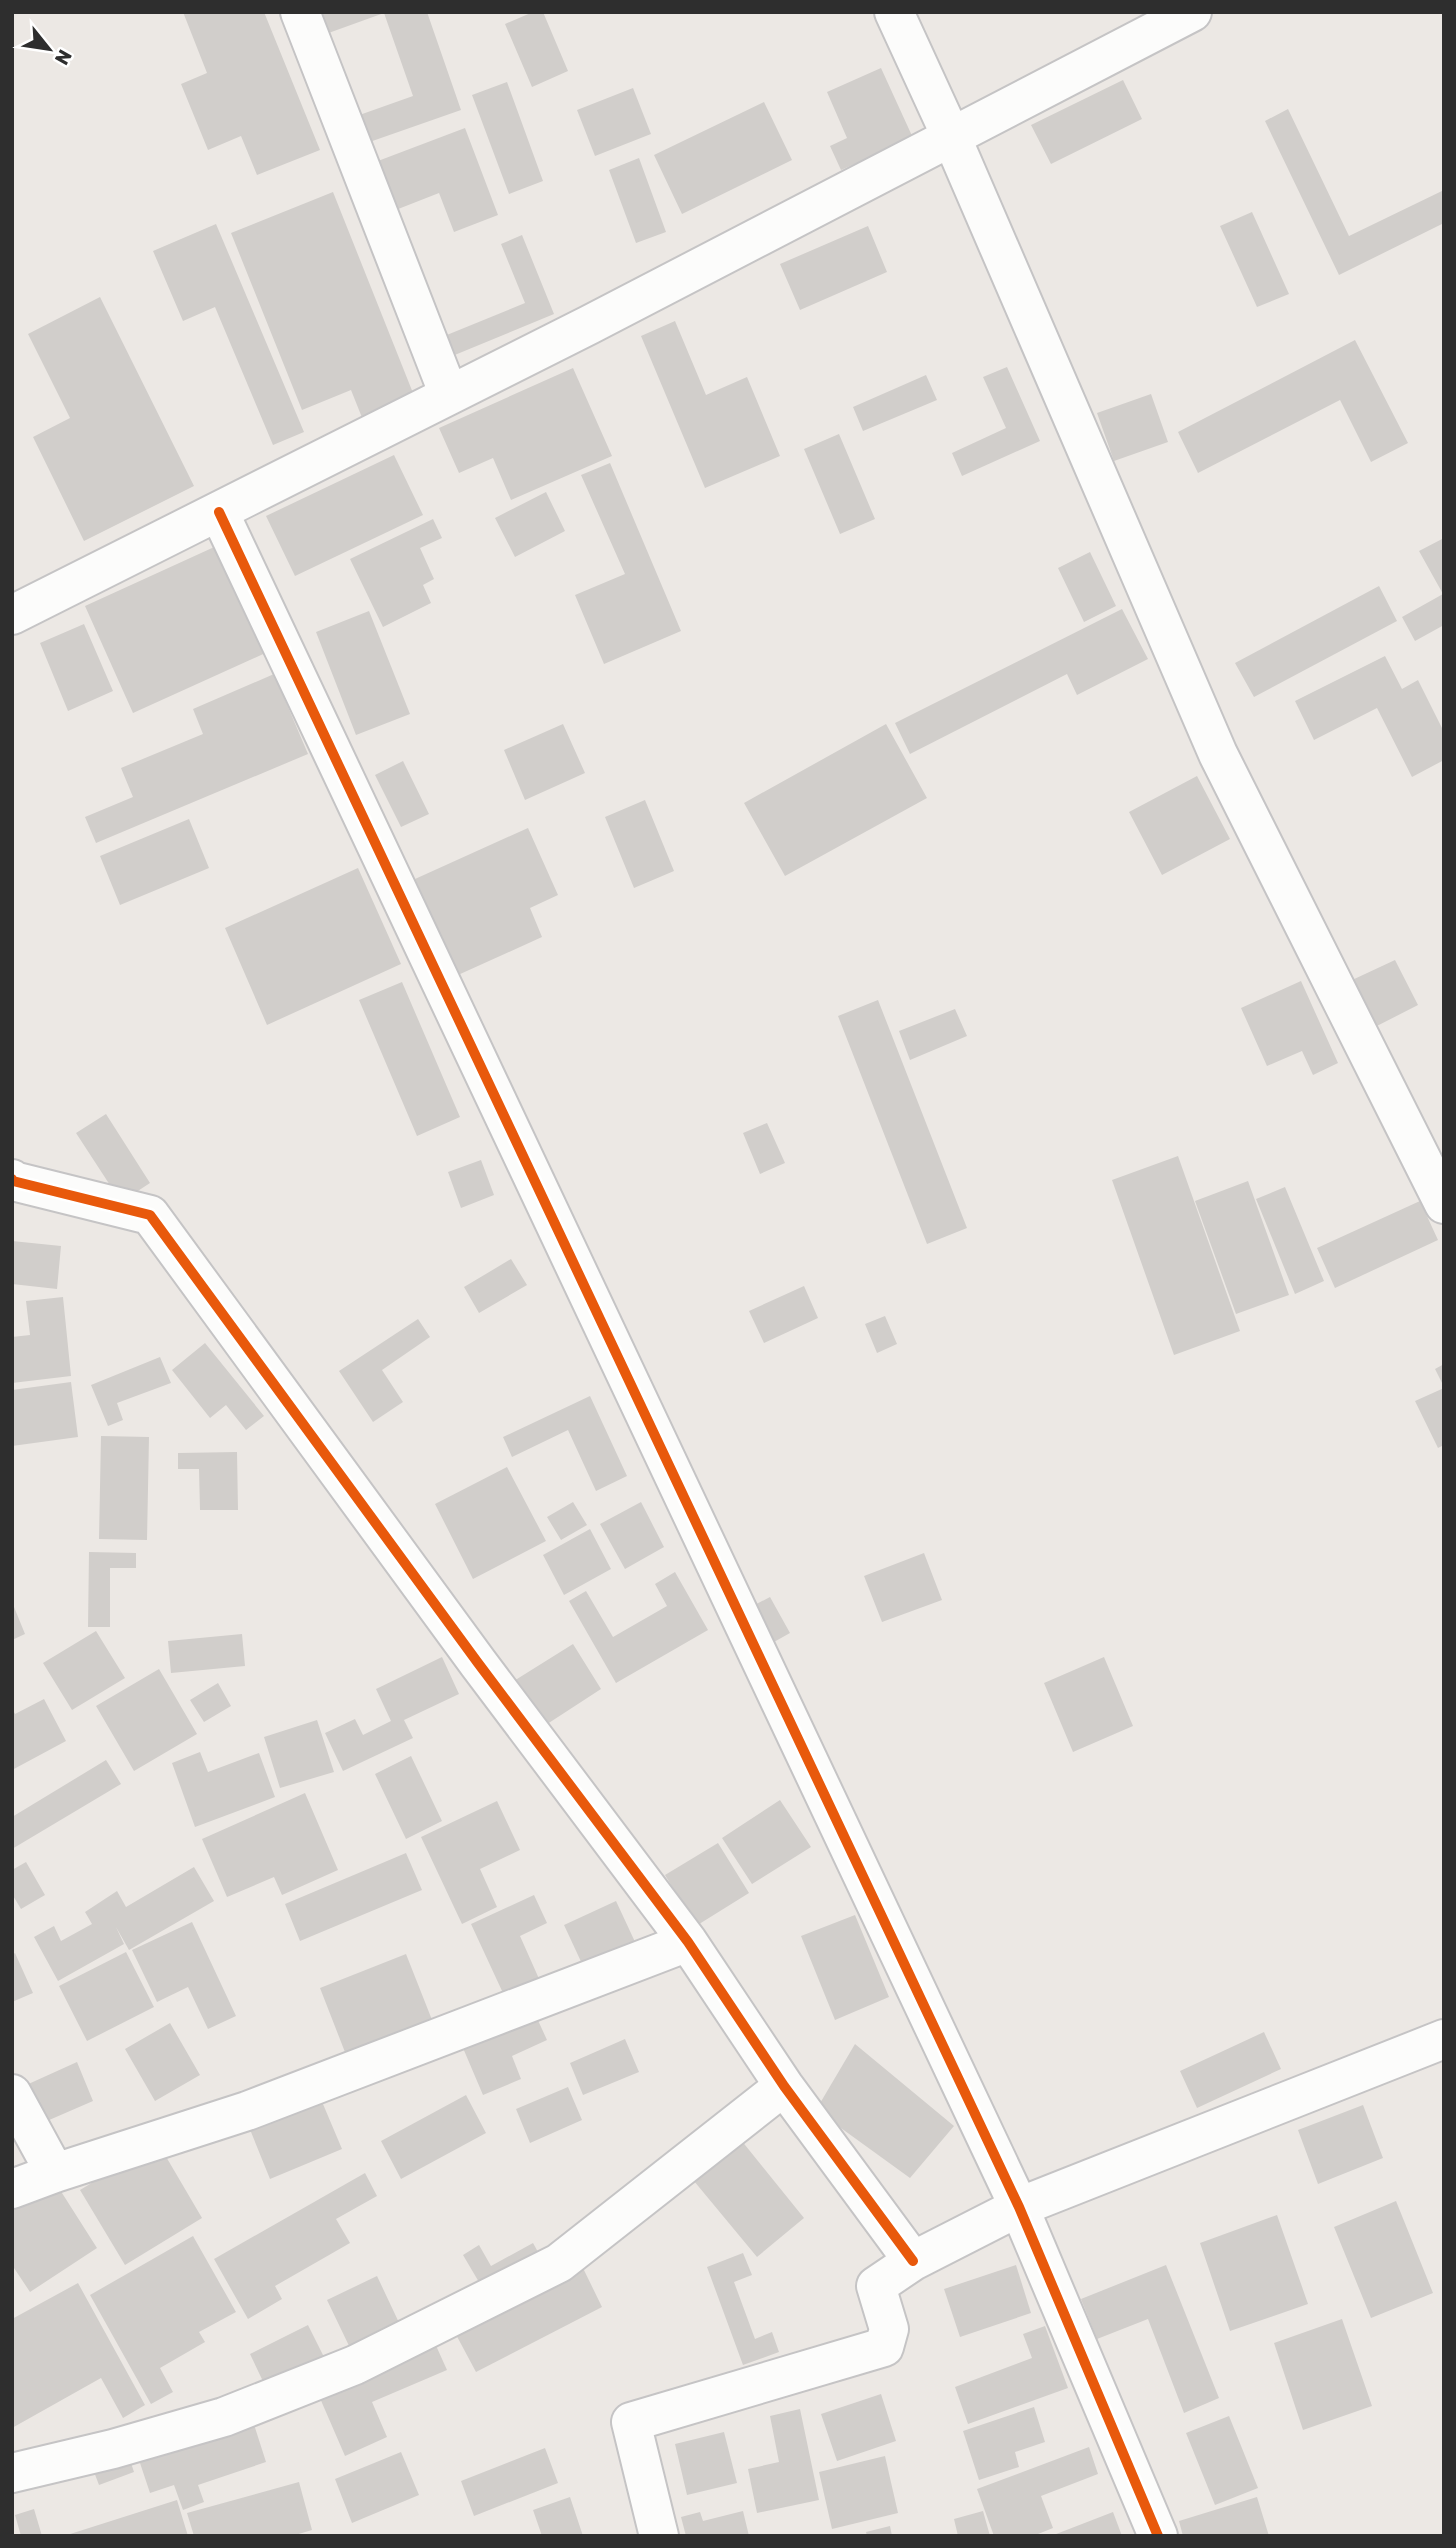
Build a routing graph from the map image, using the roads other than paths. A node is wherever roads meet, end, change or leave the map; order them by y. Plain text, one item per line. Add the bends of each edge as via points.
1 (300, 12) edge
2 (894, 12) edge
3 (1192, 12) edge
4 (951, 136) junction
5 (449, 396) junction
6 (219, 512) junction
7 (12, 615) edge
8 (13, 1180) edge
9 (1444, 1204) edge
10 (688, 1942) junction
11 (1444, 2039) edge
12 (784, 2086) junction
13 (12, 2094) edge
14 (55, 2173) junction
15 (12, 2189) edge
16 (1019, 2207) junction
17 (913, 2262) junction
18 (12, 2473) edge
19 (659, 2536) edge
20 (1158, 2536) edge

1 - 5 street
2 - 4 street
3 - 4 street
4 - 5 street
4 - 9 street via 1218,754
5 - 6 street
6 - 7 street
6 - 16 street
8 - 10 street via 150,1215
10 - 12 street
10 - 14 street via 247,2111
11 - 16 street
12 - 17 street
12 - 18 street via 559,2263 355,2365 225,2417
13 - 14 street
14 - 15 street
16 - 17 street
16 - 20 street
17 - 19 street via 876,2286 889,2329 884,2347 631,2422

